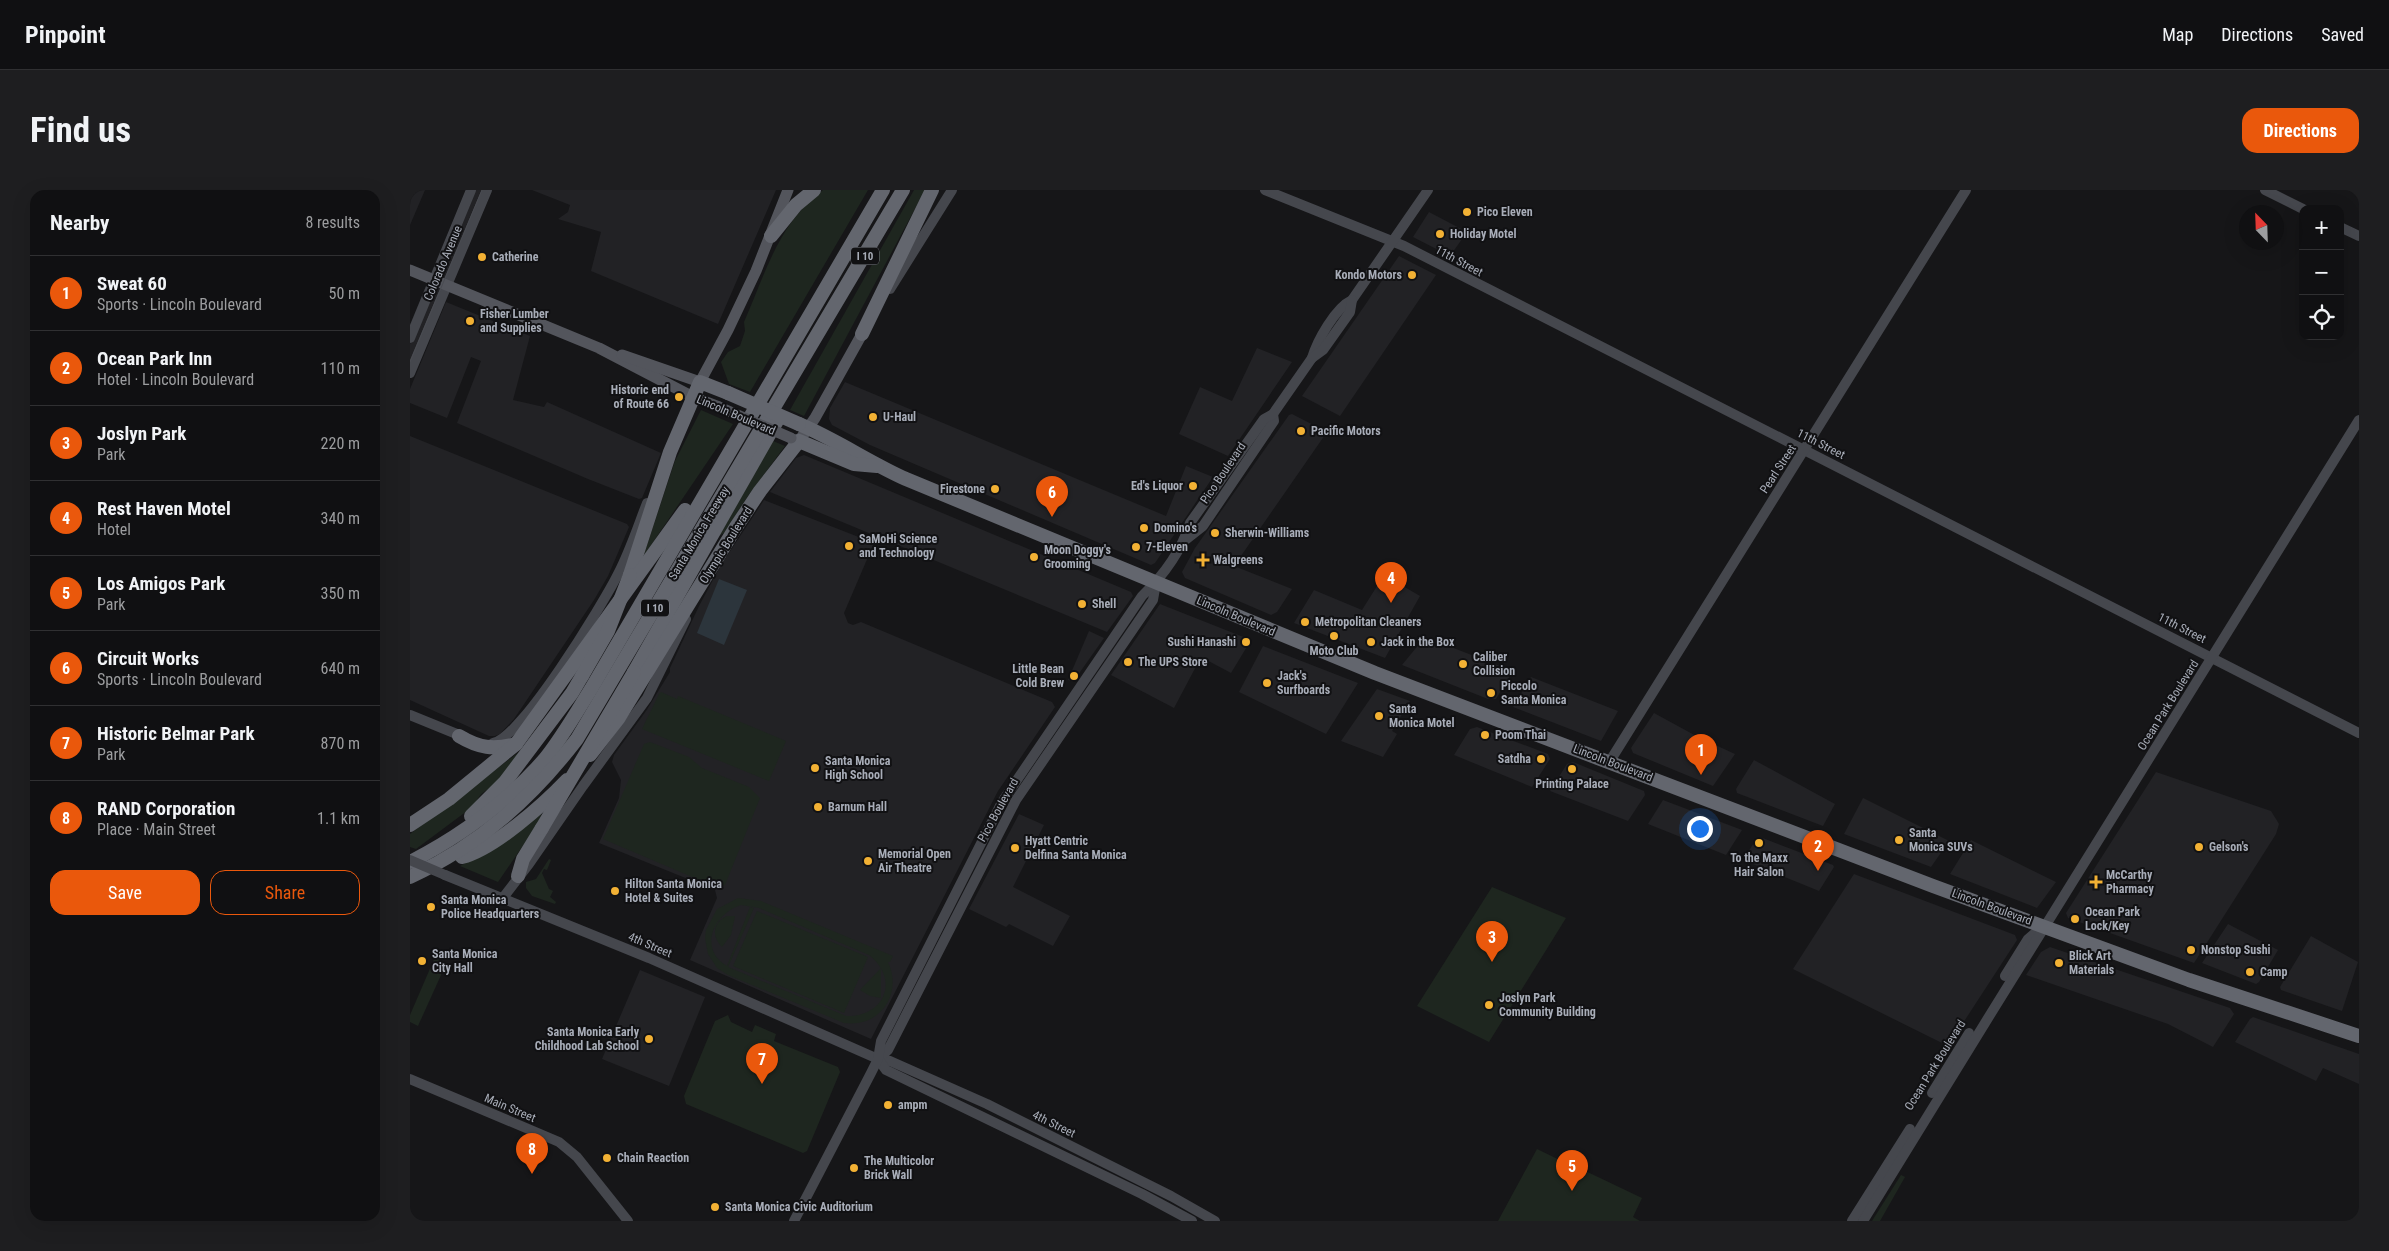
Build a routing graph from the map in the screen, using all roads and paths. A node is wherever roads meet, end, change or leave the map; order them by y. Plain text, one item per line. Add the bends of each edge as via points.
1 (472, 190) edge
2 (487, 190) edge
3 (788, 190) edge
4 (814, 190) edge
5 (883, 190) edge
6 (903, 190) edge
7 (932, 190) edge
8 (952, 190) edge
9 (1265, 190) edge
10 (1428, 190) edge
11 (1966, 190) edge
12 (2265, 190) edge
13 (2299, 207) edge
14 (2344, 229) edge
15 (771, 236) junction
16 (2359, 236) edge
17 (1392, 241) junction
18 (410, 270) edge
19 (434, 280) junction
20 (446, 285) junction
21 (826, 321) junction
22 (862, 334) junction
23 (410, 338) edge
24 (600, 348) junction
25 (410, 373) edge
26 (700, 382) junction
27 (693, 397) junction
28 (2359, 420) edge
29 (804, 426) junction
30 (795, 440) junction
31 (1805, 450) junction
32 (670, 452) junction
33 (877, 466) junction
34 (708, 486) junction
35 (1156, 583) junction
36 (701, 584) junction
37 (2213, 658) junction
38 (410, 715) edge
39 (2359, 733) edge
40 (459, 736) junction
41 (516, 744) junction
42 (1610, 762) junction
43 (410, 825) edge
44 (410, 862) edge
45 (445, 868) junction
46 (518, 876) junction
47 (410, 877) edge
48 (502, 899) junction
49 (2043, 926) junction
50 (2359, 1036) edge
51 (878, 1059) junction
52 (410, 1079) edge
53 (1911, 1134) junction
54 (1857, 1219) edge
55 (628, 1221) edge
56 (794, 1221) edge
57 (1192, 1221) edge
58 (1215, 1221) edge

1 - 19 street, Colorado Avenue
2 - 20 street, Colorado Avenue
3 - 15 main road
4 - 15 highway via 796,205
5 - 34 highway, Santa Monica Freeway / I 10
6 - 21 highway, Santa Monica Freeway / I 10
7 - 22 highway
8 - 22 street, Olympic Boulevard
9 - 17 street, 11th Street
10 - 17 street, Pico Boulevard
11 - 31 street, Pearl Street
12 - 13 street
14 - 16 street
15 - 26 main road
17 - 31 street, 11th Street
17 - 35 street, Pico Boulevard via 1352,300 1343,304 1315,346 1312,358 1273,414 1274,421 1202,526 1184,541
18 - 19 main road, Lincoln Boulevard
19 - 20 main road, Lincoln Boulevard
19 - 23 street, Colorado Avenue
20 - 24 main road, Lincoln Boulevard
20 - 25 street, Colorado Avenue
21 - 45 highway, Santa Monica Freeway / I 10 via 577,739 547,777
21 - 46 highway, bridge via 757,457 523,859
22 - 29 main road, Olympic Boulevard
24 - 26 main road, Lincoln Boulevard
24 - 27 main road, Lincoln Boulevard
26 - 27 highway
26 - 29 highway, Lincoln Boulevard, bridge
27 - 30 main road, Lincoln Boulevard, bridge
27 - 32 highway
28 - 37 street, Ocean Park Boulevard
29 - 30 main road, Olympic Boulevard
29 - 33 highway, Lincoln Boulevard via 868,458
30 - 33 highway, Lincoln Boulevard via 854,464
30 - 36 highway, Olympic Boulevard
31 - 37 street, 11th Street
31 - 42 street, Pearl Street
32 - 40 street via 619,572 530,710 501,742 480,743
32 - 44 highway, bridge via 608,631 572,693 505,782 469,818
33 - 35 highway, Lincoln Boulevard
34 - 41 highway via 685,511
34 - 44 highway, Santa Monica Freeway / I 10 via 592,689 544,759 500,804 452,839
35 - 42 highway, Lincoln Boulevard via 1375,673
35 - 51 street, Pico Boulevard via 1153,600 1016,800 888,1050
36 - 45 highway via 618,719 582,765 553,795 506,833
36 - 46 street, Olympic Boulevard via 648,698
37 - 39 street, 11th Street
37 - 49 street, Ocean Park Boulevard
38 - 40 street
40 - 41 highway via 488,749
41 - 43 highway via 449,799
42 - 49 highway, Lincoln Boulevard
44 - 45 street, 4th Street, bridge
45 - 47 highway, Santa Monica Freeway / I 10
45 - 48 street, 4th Street
46 - 48 street, Olympic Boulevard
48 - 51 street, 4th Street via 650,958
49 - 50 highway, Lincoln Boulevard via 2202,984
49 - 53 street, Ocean Park Boulevard via 2036,942
49 - 53 street, Ocean Park Boulevard via 2028,939 1926,1103
51 - 56 street, Pico Boulevard
51 - 57 street, 4th Street via 886,1070
51 - 58 street, 4th Street via 890,1061 987,1104
52 - 55 street, Main Street via 563,1145 578,1157
53 - 54 street, Ocean Park Boulevard
53 - 54 street, Ocean Park Boulevard via 1896,1156 1898,1162

